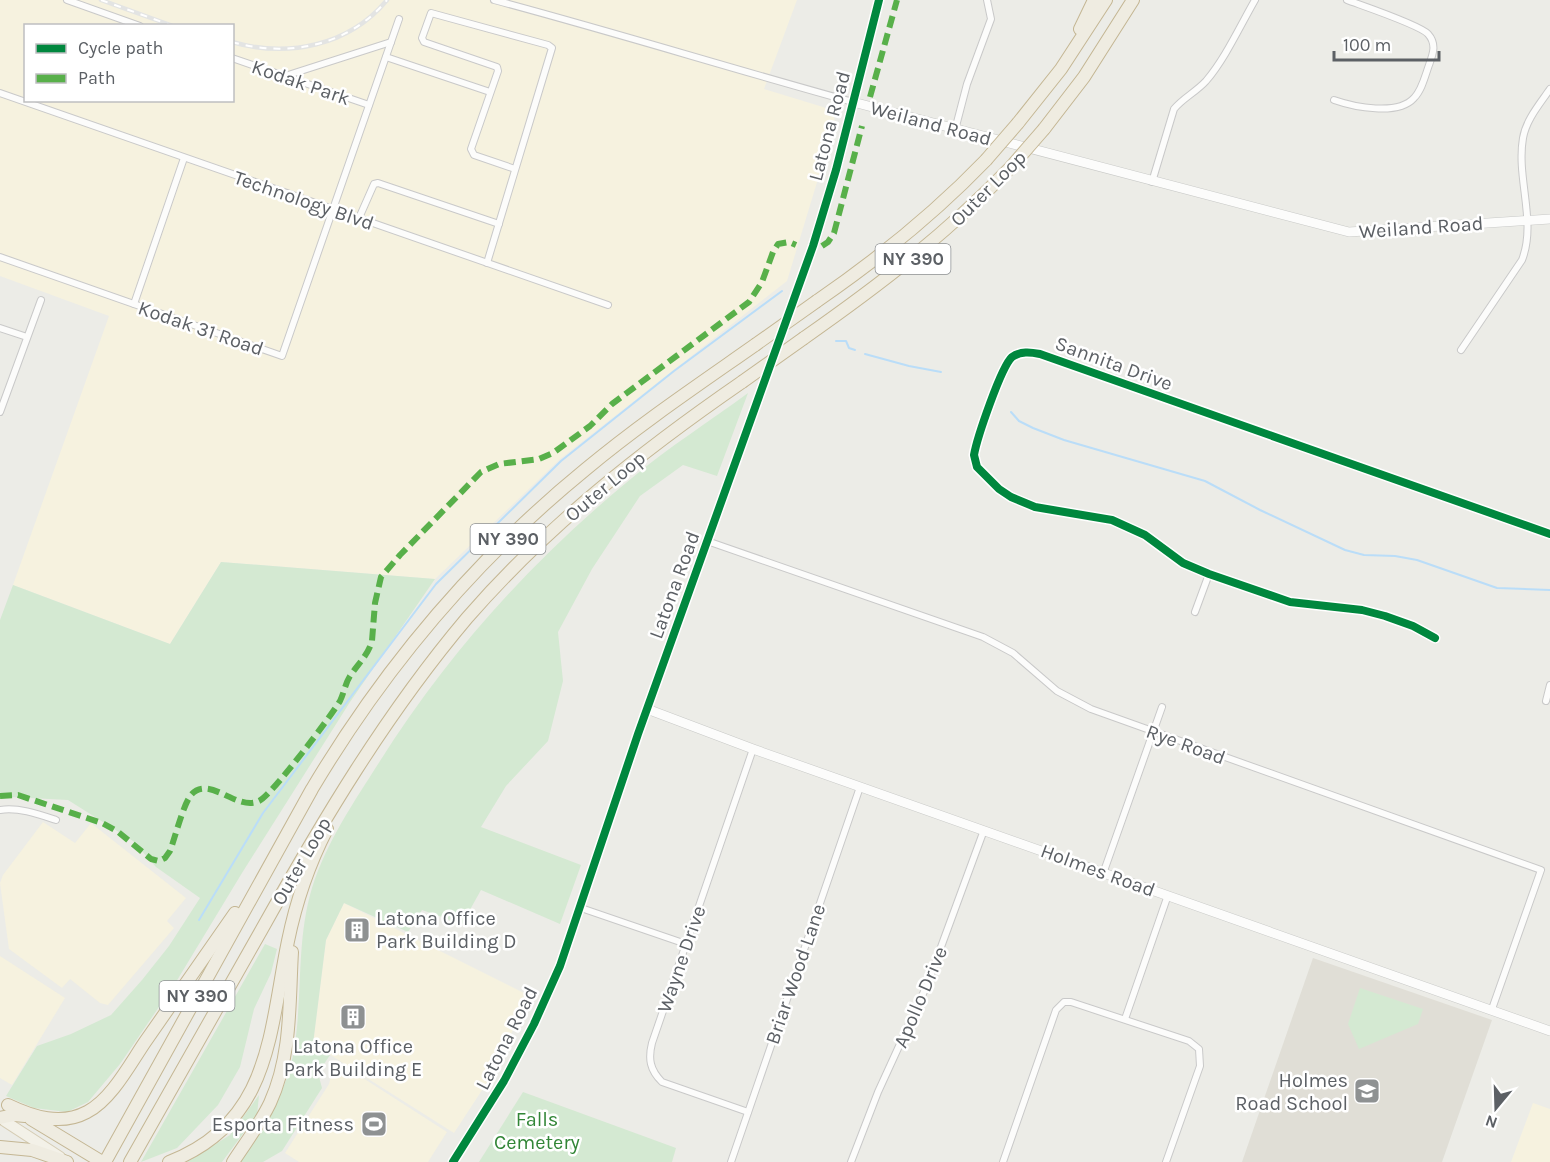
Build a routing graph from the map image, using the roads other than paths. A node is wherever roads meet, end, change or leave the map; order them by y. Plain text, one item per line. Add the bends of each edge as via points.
1 (67, 0) edge
2 (494, 0) edge
3 (879, 0) edge
4 (987, 0) edge
5 (1094, 0) edge
6 (1106, 0) edge
7 (1133, 0) edge
8 (1255, 0) edge
9 (1347, 0) edge
10 (399, 19) dead end
11 (134, 24) edge
12 (391, 42) junction
13 (386, 57) junction
14 (234, 59) edge
15 (1060, 69) junction
16 (284, 76) junction
17 (1550, 89) edge
18 (490, 92) junction
19 (0, 93) edge
20 (1334, 100) dead end
21 (24, 101) edge
22 (25, 102) edge
23 (853, 102) junction
24 (369, 105) junction
25 (955, 130) junction
26 (184, 158) junction
27 (515, 170) junction
28 (1152, 182) junction
29 (333, 209) junction
30 (359, 218) junction
31 (1550, 219) edge
32 (1527, 220) junction
33 (499, 224) junction
34 (0, 257) edge
35 (487, 263) junction
36 (41, 300) dead end
37 (134, 304) junction
38 (608, 305) dead end
39 (0, 328) edge
40 (27, 337) junction
41 (1461, 351) dead end
42 (0, 412) edge
43 (1550, 534) edge
44 (707, 541) junction
45 (1209, 574) junction
46 (1196, 612) dead end
47 (1435, 638) dead end
48 (1550, 685) edge
49 (1546, 701) dead end
50 (1162, 706) dead end
51 (647, 710) junction
52 (381, 731) junction
53 (1154, 732) junction
54 (753, 749) junction
55 (860, 787) junction
56 (0, 810) edge
57 (56, 820) dead end
58 (984, 830) junction
59 (281, 845) junction
60 (1104, 872) junction
61 (300, 894) junction
62 (1168, 895) junction
63 (580, 908) junction
64 (686, 944) junction
65 (1492, 1009) junction
66 (1125, 1019) junction
67 (1549, 1029) edge
68 (4, 1103) edge
69 (748, 1112) junction
70 (28, 1117) junction
71 (0, 1118) edge
72 (0, 1147) edge
73 (68, 1162) edge
74 (104, 1162) edge
75 (130, 1162) edge
76 (169, 1162) edge
77 (233, 1162) edge
78 (453, 1162) edge
79 (731, 1162) edge
80 (851, 1162) edge
81 (1004, 1162) edge
82 (1166, 1162) edge

1 - 11 street
2 - 23 street, Weiland Road
3 - 23 street, Latona Road
4 - 25 street via 991,19
5 - 15 highway
6 - 15 highway, Outer Loop / NY 390
7 - 52 highway, Outer Loop / NY 390, bridge via 1084,77 1044,129 971,208 877,287 636,458 597,491 539,543 460,627
8 - 28 street via 1214,71 1174,109
9 - 20 street via 1427,32 1434,46 1433,54 1418,94 1408,104 1358,108
10 - 12 street, Kodak 31 Road
12 - 13 street, Kodak 31 Road
12 - 16 street
13 - 18 street
13 - 24 street, Kodak 31 Road
14 - 16 street, Kodak Park
15 - 59 highway, Outer Loop / NY 390, bridge via 986,160 908,233 628,436 529,519 415,642 371,699 321,773
16 - 24 street, Kodak Park
17 - 32 street via 1523,138
18 - 27 street via 471,152
18 - 27 street via 496,67 424,42 430,13 552,48
19 - 21 street, Technology Blvd
22 - 26 street, Technology Blvd
23 - 25 street, Weiland Road
23 - 44 street, Latona Road via 814,241
24 - 29 street, Kodak 31 Road
25 - 28 street, Weiland Road
26 - 29 street, Technology Blvd
26 - 37 street
27 - 33 street
28 - 32 street, Weiland Road via 1349,232
29 - 30 street, Technology Blvd
29 - 37 street, Kodak 31 Road via 282,356
30 - 33 street via 374,184 378,183
30 - 35 street, Technology Blvd
31 - 32 street, Weiland Road
32 - 41 street via 1522,260
33 - 35 street
34 - 37 street, Kodak 31 Road
35 - 38 street, Technology Blvd
36 - 40 street
39 - 40 street
40 - 42 street
43 - 45 street, Sannita Drive via 1040,354 1024,352 1010,360 1003,369 975,448 974,460 981,473 1011,497 1035,507 1105,518 1134,529 1174,558
44 - 51 street, Latona Road
44 - 53 street, Rye Road via 983,637 1013,653 1073,701
45 - 46 street
45 - 47 street, Sannita Drive via 1290,602 1386,616
48 - 49 street
50 - 53 street
51 - 54 street, Holmes Road
51 - 63 street, Latona Road
52 - 61 highway via 318,847
52 - 75 highway, Outer Loop / NY 390 via 318,829
53 - 60 street
53 - 65 street, Rye Road via 1541,870
54 - 55 street, Holmes Road
54 - 64 street, Wayne Drive
55 - 58 street, Holmes Road
55 - 69 street, Briar Wood Lane
56 - 57 street
58 - 60 street, Holmes Road
58 - 80 street, Apollo Drive via 927,985
59 - 68 highway via 100,1104 85,1114 62,1119 38,1117
59 - 74 highway, Outer Loop / NY 390
60 - 62 street, Holmes Road
61 - 76 highway via 256,1084 238,1113 216,1136
61 - 77 highway via 282,1071 264,1114
62 - 65 street, Holmes Road
62 - 66 street
63 - 64 street
63 - 78 street, Latona Road via 555,978 528,1036
64 - 69 street, Wayne Drive via 652,1043 651,1068 663,1082
65 - 67 street, Holmes Road
66 - 81 street via 1077,1003 1064,1002 1059,1006
66 - 82 street via 1189,1041 1201,1054
68 - 70 highway
69 - 79 street, Briar Wood Lane
70 - 71 highway
70 - 74 highway
71 - 73 main road
72 - 73 highway via 27,1149

